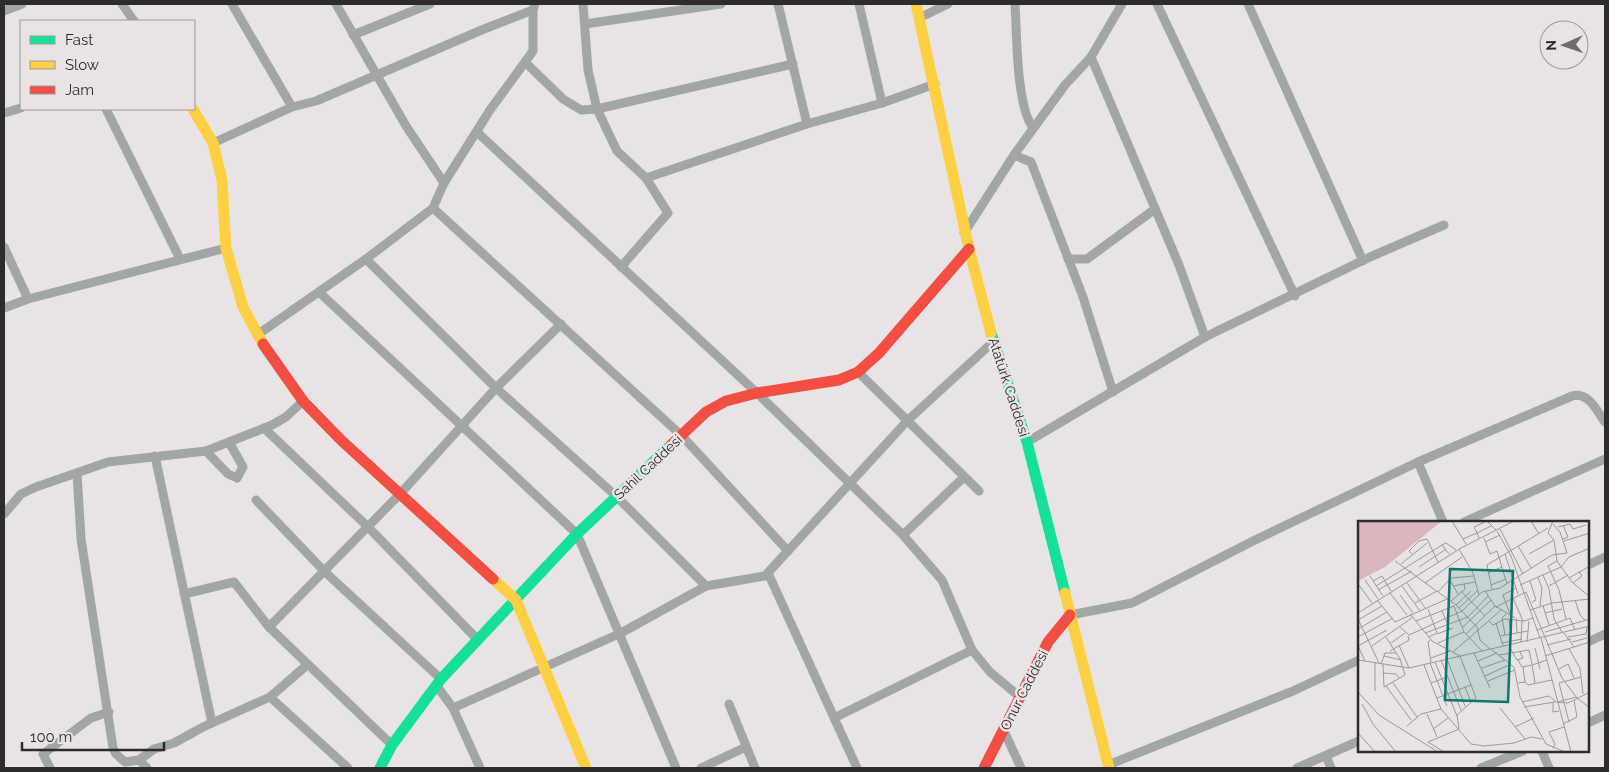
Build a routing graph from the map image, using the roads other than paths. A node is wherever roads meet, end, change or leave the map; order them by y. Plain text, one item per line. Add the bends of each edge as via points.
1 (22, 4) edge
2 (122, 4) edge
3 (232, 4) edge
4 (336, 4) edge
5 (430, 4) edge
6 (583, 4) edge
7 (721, 4) edge
8 (778, 4) edge
9 (859, 4) edge
10 (916, 4) edge
11 (948, 4) edge
12 (1015, 4) edge
13 (1122, 4) edge
14 (1157, 4) edge
15 (1248, 4) edge
16 (534, 7) edge
17 (4, 11) edge
18 (919, 18) junction
19 (133, 20) edge
20 (585, 24) junction
21 (353, 35) junction
22 (1091, 57) junction
23 (526, 63) junction
24 (793, 64) junction
25 (376, 75) junction
26 (935, 84) junction
27 (882, 103) junction
28 (292, 107) junction
29 (20, 108) edge
30 (597, 109) junction
31 (106, 110) edge
32 (194, 110) edge
33 (4, 113) edge
34 (807, 124) junction
35 (1033, 128) junction
36 (478, 132) junction
37 (213, 143) junction
38 (1014, 154) junction
39 (646, 178) junction
40 (444, 183) junction
41 (433, 208) junction
42 (1155, 209) junction
43 (1444, 225) dead end
44 (964, 233) junction
45 (4, 247) edge
46 (226, 248) junction
47 (968, 249) junction
48 (1068, 258) junction
49 (180, 259) junction
50 (366, 259) junction
51 (1363, 261) junction
52 (621, 267) junction
53 (319, 292) junction
54 (1295, 296) junction
55 (28, 299) junction
56 (4, 308) edge
57 (561, 324) junction
58 (257, 335) junction
59 (1204, 338) junction
60 (993, 342) junction
61 (858, 372) junction
62 (496, 388) junction
63 (1113, 392) junction
64 (757, 393) junction
65 (303, 401) junction
66 (907, 421) junction
67 (1605, 422) edge
68 (462, 426) junction
69 (264, 428) junction
70 (682, 436) junction
71 (229, 442) junction
72 (1027, 442) junction
73 (206, 451) junction
74 (155, 456) junction
75 (1605, 459) edge
76 (1418, 462) junction
77 (77, 473) junction
78 (964, 477) junction
79 (848, 484) junction
80 (979, 491) dead end
81 (400, 494) junction
82 (616, 496) junction
83 (256, 500) dead end
84 (4, 514) edge
85 (1443, 521) edge
86 (1466, 521) edge
87 (367, 526) junction
88 (577, 534) junction
89 (903, 535) junction
90 (788, 551) junction
91 (1605, 557) edge
92 (1589, 564) edge
93 (326, 572) junction
94 (768, 573) junction
95 (706, 586) junction
96 (184, 594) junction
97 (516, 600) junction
98 (1070, 615) junction
99 (269, 627) junction
100 (621, 634) junction
101 (1605, 634) edge
102 (478, 640) junction
103 (1589, 642) edge
104 (972, 650) junction
105 (1358, 660) edge
106 (307, 665) junction
107 (543, 668) junction
108 (439, 682) junction
109 (270, 697) junction
110 (1020, 697) junction
111 (729, 704) dead end
112 (453, 708) junction
113 (109, 712) junction
114 (1605, 715) edge
115 (834, 718) junction
116 (212, 722) junction
117 (1589, 723) edge
118 (1004, 731) junction
119 (1358, 741) edge
120 (392, 745) junction
121 (746, 747) junction
122 (1521, 752) edge
123 (1542, 752) edge
124 (1326, 756) junction
125 (139, 760) junction
126 (1108, 766) edge
127 (50, 768) edge
128 (147, 768) edge
129 (348, 768) edge
130 (380, 768) edge
131 (480, 768) edge
132 (586, 768) edge
133 (676, 768) edge
134 (701, 768) edge
135 (755, 768) edge
136 (857, 768) edge
137 (984, 768) edge
138 (1021, 768) edge
139 (1297, 768) edge
140 (1331, 768) edge
141 (1481, 768) edge
142 (1549, 768) edge

1 - 17 street
2 - 19 street
3 - 28 street
4 - 21 street
5 - 21 street
6 - 20 street
7 - 20 street
8 - 24 street
9 - 27 street
10 - 18 street, Atatürk Caddesi
11 - 18 street
12 - 35 street via 1020,78 1024,105
13 - 22 street
14 - 54 street
15 - 51 street
16 - 23 street via 533,51
16 - 25 street
18 - 26 street, Atatürk Caddesi
20 - 30 street via 588,70
21 - 25 street
22 - 35 street
22 - 42 street
23 - 30 street via 563,99 581,110
23 - 36 street via 490,110
24 - 30 street
24 - 34 street
25 - 28 street via 316,101
25 - 40 street
26 - 27 street
26 - 44 street, Atatürk Caddesi
27 - 34 street
28 - 37 street
29 - 33 street
30 - 39 street via 617,151
31 - 49 street
32 - 37 street
34 - 39 street
35 - 38 street
36 - 40 street
36 - 52 street
37 - 46 street via 222,180
38 - 44 street
38 - 48 street via 1031,162
39 - 52 street via 668,213
40 - 41 street
41 - 50 street
41 - 57 street
42 - 48 street via 1087,258
42 - 59 street
43 - 51 street
44 - 47 street, Atatürk Caddesi
45 - 55 street
46 - 49 street
46 - 58 street via 243,307
47 - 60 street, Atatürk Caddesi
47 - 61 street, Sahil Caddesi via 879,353
48 - 63 street
49 - 55 street
50 - 53 street
50 - 62 street
51 - 54 street
52 - 64 street
53 - 58 street
53 - 68 street
54 - 59 street
55 - 56 street
57 - 62 street
57 - 70 street
58 - 65 street
59 - 63 street
60 - 66 street
60 - 72 street, Atatürk Caddesi
61 - 64 street, Sahil Caddesi via 839,380
61 - 66 street
62 - 68 street
62 - 82 street
63 - 72 street
64 - 70 street, Sahil Caddesi via 726,401 706,412
64 - 79 street
65 - 69 street via 286,417
65 - 81 street
66 - 78 street
66 - 79 street
67 - 76 street via 1585,396 1578,394
68 - 81 street
68 - 88 street
69 - 71 street
69 - 87 street
70 - 82 street, Sahil Caddesi
70 - 90 street
71 - 73 street
71 - 73 street via 243,467 237,478 228,474
72 - 98 street, Atatürk Caddesi
73 - 74 street
74 - 77 street via 108,462
74 - 96 street
75 - 86 street
76 - 85 street
76 - 98 street via 1132,603
77 - 84 street via 21,494
77 - 113 street via 81,539
78 - 80 street
78 - 89 street
79 - 89 street
79 - 90 street
81 - 87 street
81 - 97 street
82 - 88 street, Sahil Caddesi
82 - 95 street
83 - 93 street
87 - 93 street
87 - 102 street
88 - 97 street, Sahil Caddesi
88 - 100 street
89 - 104 street via 942,580
90 - 94 street
91 - 92 street
93 - 99 street
93 - 108 street
94 - 95 street
94 - 115 street
95 - 100 street
96 - 99 street via 234,582
96 - 116 street
97 - 102 street, Sahil Caddesi
97 - 107 street
98 - 110 street, Onur Caddesi via 1048,642
98 - 126 street, Atatürk Caddesi
99 - 106 street
100 - 107 street
100 - 133 street
101 - 103 street
102 - 108 street, Sahil Caddesi
104 - 110 street via 990,672
104 - 115 street
105 - 126 street via 1293,691
106 - 109 street
106 - 120 street
107 - 112 street
107 - 132 street
108 - 112 street
108 - 120 street, Sahil Caddesi
109 - 116 street
109 - 129 street
110 - 118 street, Onur Caddesi
111 - 121 street
112 - 131 street
113 - 125 street via 116,754 125,762
113 - 127 street via 91,718 43,754
114 - 117 street
115 - 136 street
116 - 125 street via 174,744 154,748
118 - 137 street, Onur Caddesi
118 - 138 street
119 - 124 street
120 - 130 street, Sahil Caddesi
121 - 134 street
121 - 135 street
122 - 141 street
123 - 142 street
124 - 139 street
124 - 140 street
125 - 128 street

